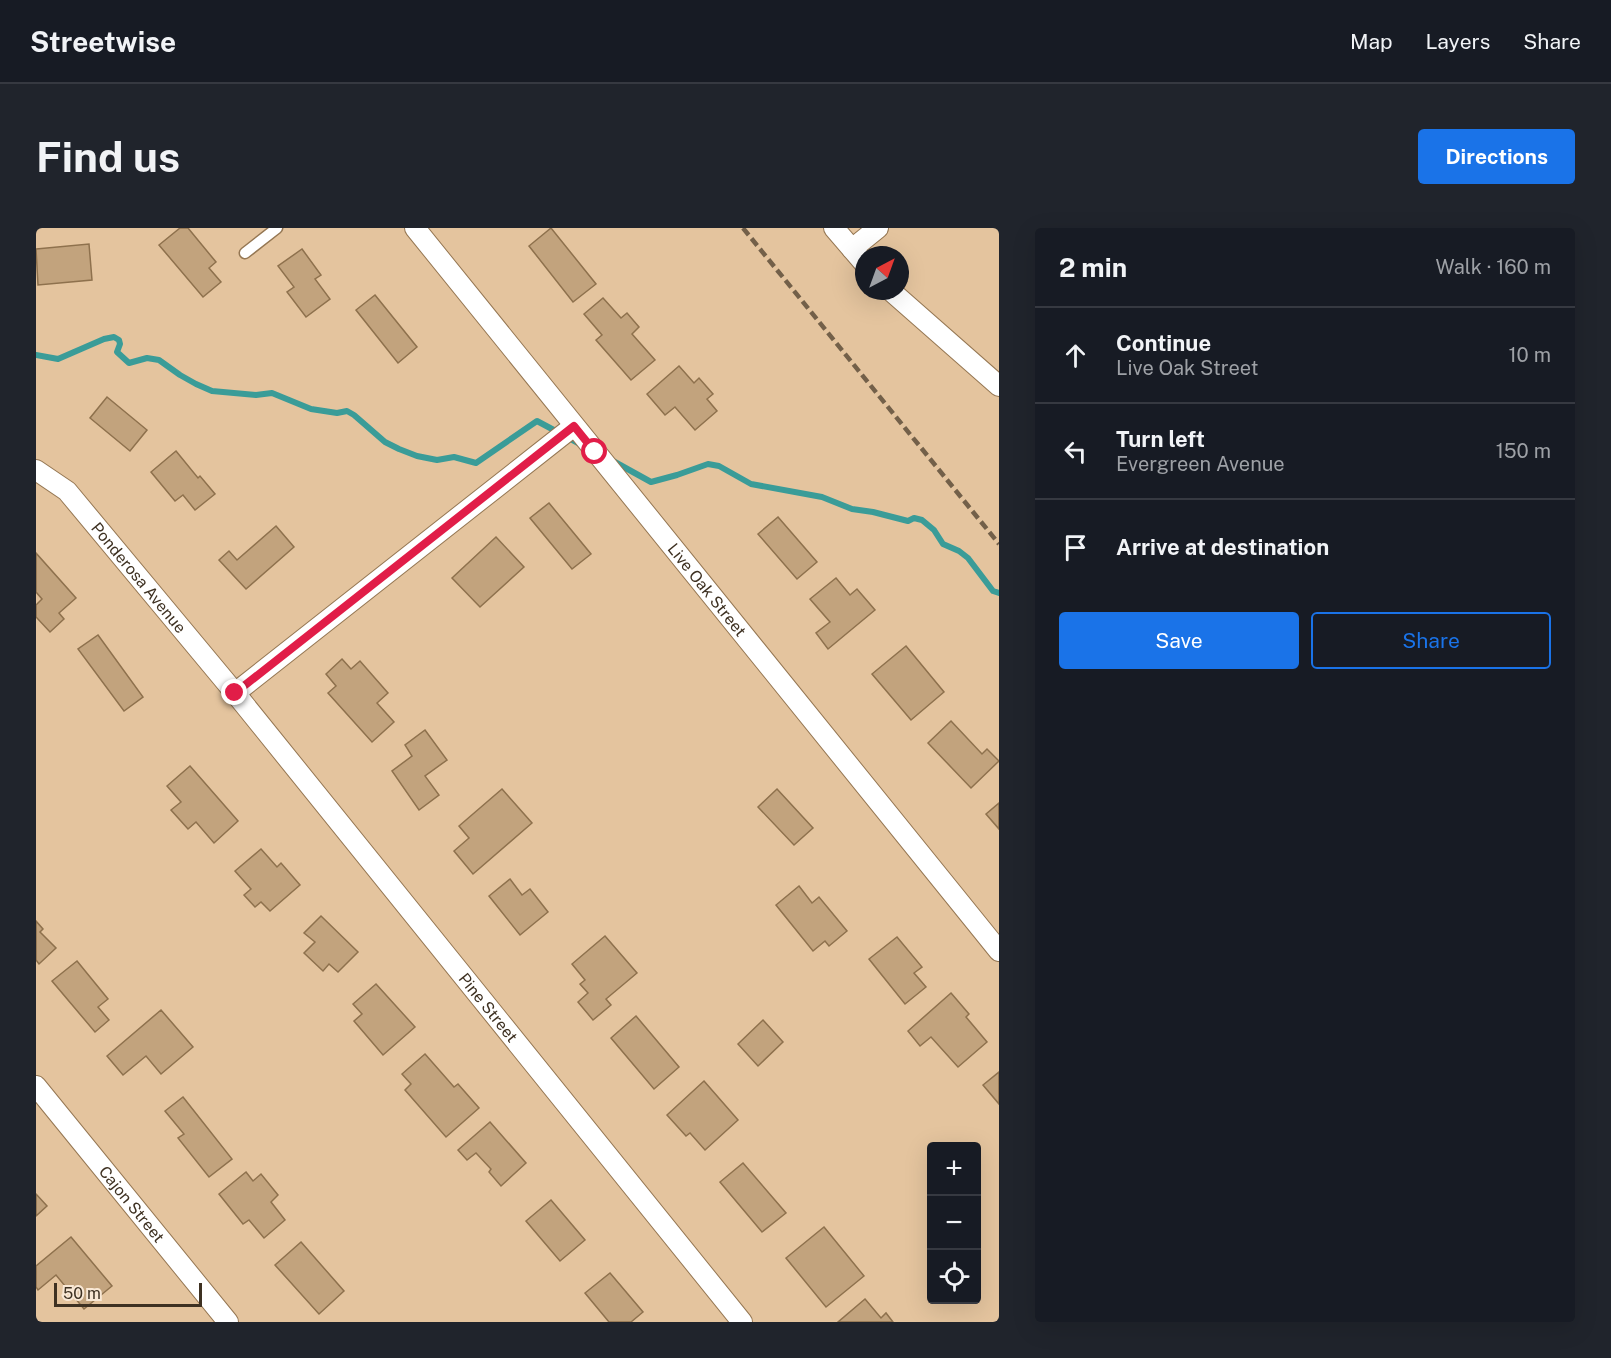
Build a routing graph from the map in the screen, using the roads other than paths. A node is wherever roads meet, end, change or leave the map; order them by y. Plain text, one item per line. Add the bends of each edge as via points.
1 (277, 228) edge
2 (415, 228) edge
3 (834, 228) edge
4 (878, 228) edge
5 (865, 246) edge
6 (855, 252) edge
7 (245, 254) dead end
8 (901, 300) edge
9 (999, 386) edge
10 (574, 426) junction
11 (36, 470) edge
12 (235, 693) junction
13 (999, 951) edge
14 (36, 1086) edge
15 (228, 1322) edge
16 (742, 1322) edge

1 - 7 lane
2 - 10 street, Live Oak Street
3 - 6 street
4 - 5 street
8 - 9 street
10 - 12 street
10 - 13 street, Live Oak Street
11 - 12 street, Ponderosa Avenue via 67,490
12 - 16 street, Pine Street
14 - 15 street, Cajon Street

